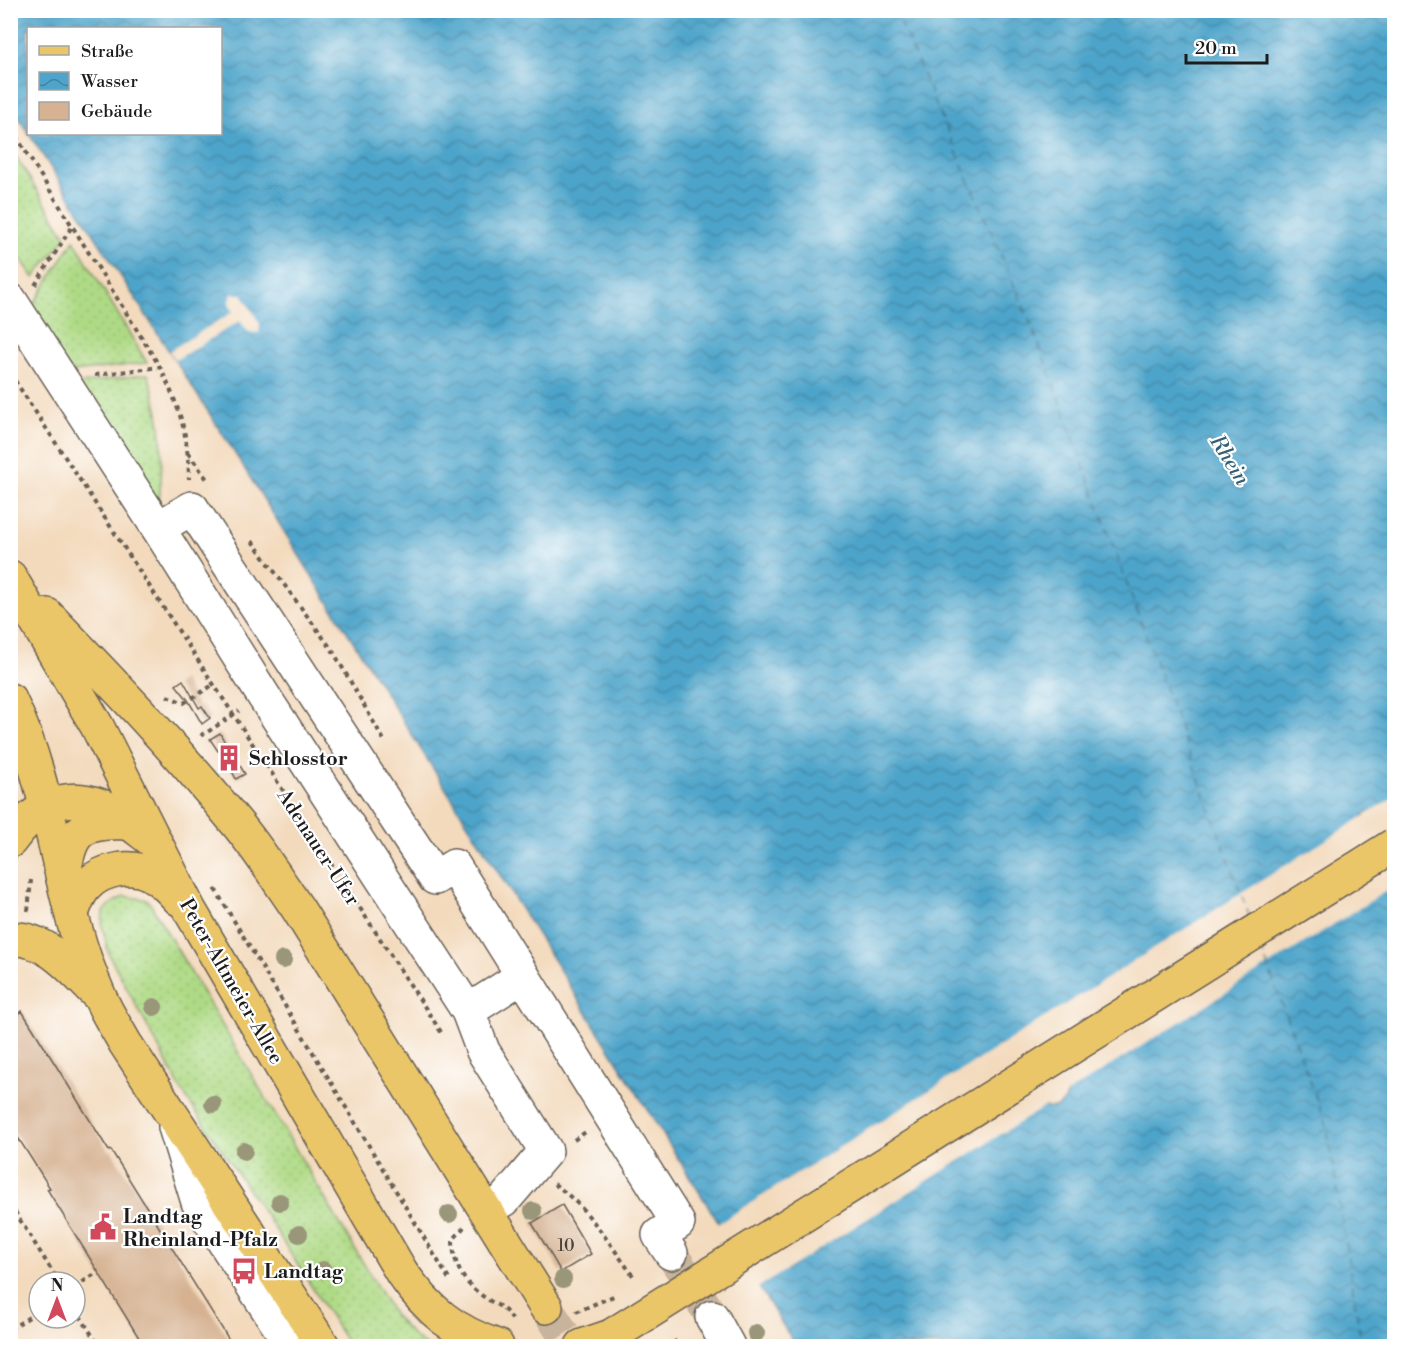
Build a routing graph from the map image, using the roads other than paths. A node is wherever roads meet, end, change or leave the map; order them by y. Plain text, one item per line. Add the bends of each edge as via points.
1 (15, 307) edge
2 (158, 528) junction
3 (10, 577) edge
4 (10, 700) edge
5 (46, 807) junction
6 (128, 823) junction
7 (10, 841) edge
8 (156, 843) junction
9 (1395, 845) edge
10 (64, 881) junction
11 (189, 909) junction
12 (72, 914) junction
13 (19, 928) edge
14 (523, 976) junction
15 (99, 995) junction
16 (468, 1011) junction
17 (171, 1111) junction
18 (504, 1200) dead end
19 (671, 1253) tunnel mouth
20 (547, 1315) tunnel mouth
21 (712, 1317) tunnel mouth
22 (506, 1330) edge
23 (597, 1343) edge
24 (292, 1347) edge
25 (323, 1347) edge
26 (728, 1347) edge

1 - 2 street
2 - 14 street via 192,508 435,878 454,866
2 - 16 street
3 - 8 main road, Peter-Altmeier-Allee via 97,726
3 - 20 main road, Peter-Altmeier-Allee via 130,702 236,821 298,909
4 - 5 main road
5 - 6 main road via 87,801
5 - 7 main road via 32,815
5 - 10 main road
6 - 8 main road
6 - 10 main road via 101,822 83,830 73,840
8 - 11 main road, Peter-Altmeier-Allee
9 - 23 main road, bridge
10 - 12 main road
11 - 12 main road via 164,883 134,869 101,875 88,884
11 - 22 main road, Peter-Altmeier-Allee via 417,1294 435,1314 476,1339
12 - 15 main road
13 - 15 main road via 25,940 45,947
14 - 16 street
14 - 19 street via 678,1223 659,1235
15 - 17 main road via 125,1043
16 - 18 street via 483,1051 546,1152
17 - 24 street via 198,1202
17 - 25 main road
21 - 26 street

